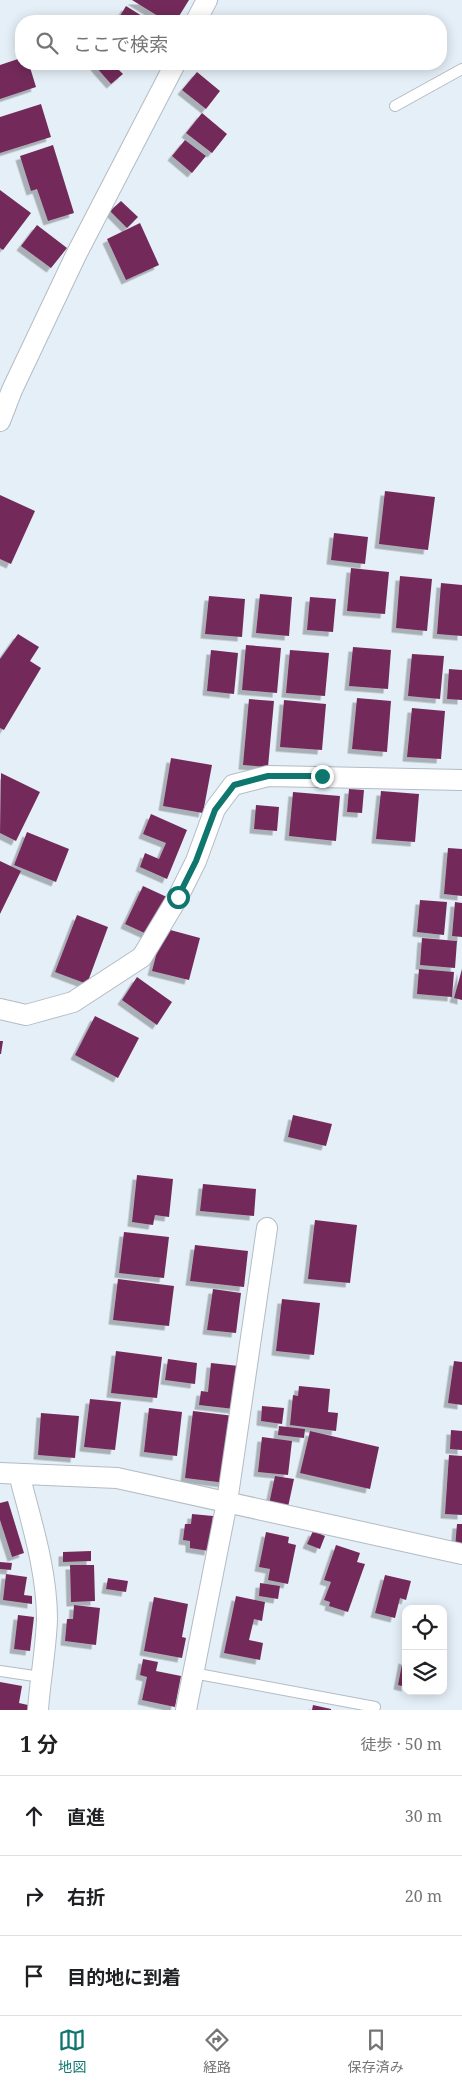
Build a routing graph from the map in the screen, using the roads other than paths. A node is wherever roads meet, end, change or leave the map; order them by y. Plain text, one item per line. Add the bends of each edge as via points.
1 (206, 0) edge
2 (199, 15) edge
3 (462, 69) edge
4 (172, 70) edge
5 (394, 106) dead end
6 (0, 421) edge
7 (462, 780) edge
8 (0, 1009) edge
9 (267, 1228) dead end
10 (10, 1473) edge
11 (227, 1502) junction
12 (462, 1554) edge
13 (0, 1671) edge
14 (193, 1673) junction
15 (41, 1677) junction
16 (375, 1707) dead end
17 (38, 1710) edge
18 (186, 1710) edge

1 - 2 street
3 - 5 lane
4 - 6 street via 72,264
7 - 8 street via 268,776 234,785 215,810 196,861 142,957 73,1002 26,1015
9 - 11 street
10 - 11 street via 117,1478
10 - 15 street via 40,1555 47,1617
11 - 12 street
11 - 14 street
13 - 15 lane
14 - 16 lane
14 - 18 street
15 - 17 street

